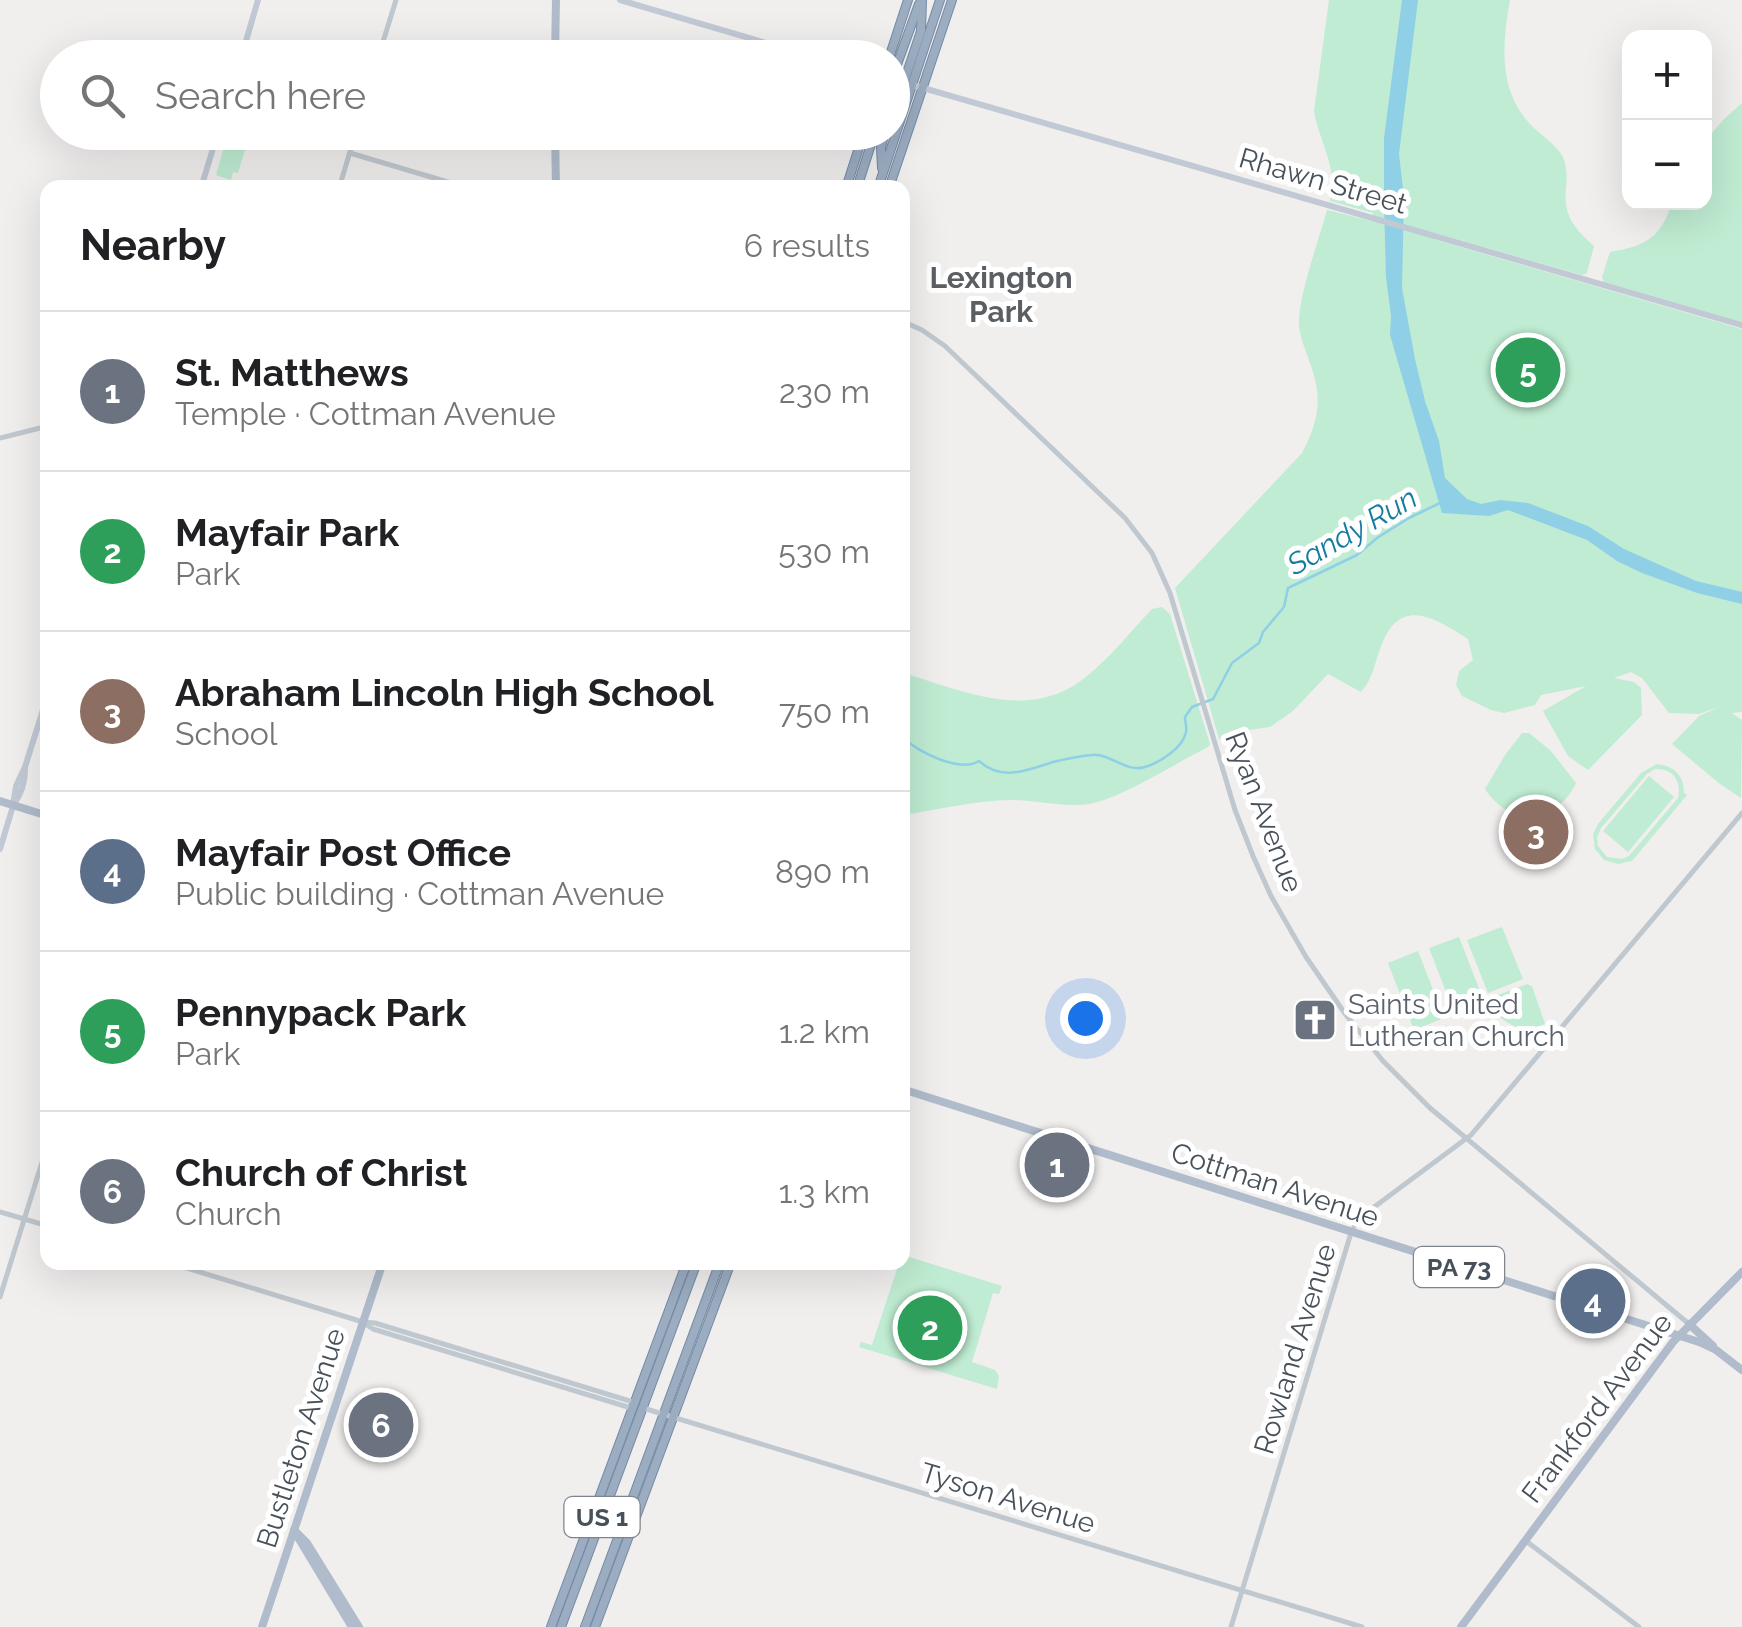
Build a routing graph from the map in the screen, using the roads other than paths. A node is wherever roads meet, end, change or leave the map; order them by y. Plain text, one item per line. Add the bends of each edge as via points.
1 (258, 0) edge
2 (396, 0) edge
3 (556, 0) edge
4 (620, 0) edge
5 (908, 0) edge
6 (921, 0) edge
7 (940, 0) edge
8 (952, 0) edge
9 (246, 40) edge
10 (384, 40) edge
11 (555, 40) edge
12 (756, 40) edge
13 (895, 40) edge
14 (910, 64) edge
15 (910, 68) edge
16 (910, 72) edge
17 (910, 84) edge
18 (213, 150) edge
19 (351, 150) edge
20 (555, 150) edge
21 (858, 150) edge
22 (869, 150) edge
23 (880, 150) edge
24 (888, 150) edge
25 (898, 150) edge
26 (350, 153) junction
27 (896, 166) junction
28 (204, 180) edge
29 (342, 180) edge
30 (441, 180) edge
31 (556, 180) edge
32 (849, 180) edge
33 (860, 180) edge
34 (880, 180) edge
35 (881, 180) edge
36 (884, 180) edge
37 (892, 180) edge
38 (910, 325) edge
39 (1742, 325) edge
40 (40, 428) edge
41 (0, 438) edge
42 (40, 719) edge
43 (0, 802) edge
44 (13, 806) junction
45 (1742, 813) edge
46 (40, 814) edge
47 (0, 849) edge
48 (910, 1092) edge
49 (1465, 1138) junction
50 (40, 1168) edge
51 (0, 1212) edge
52 (24, 1219) junction
53 (40, 1224) edge
54 (1351, 1233) junction
55 (193, 1270) edge
56 (380, 1270) edge
57 (683, 1270) edge
58 (694, 1270) edge
59 (717, 1270) edge
60 (727, 1270) edge
61 (1742, 1272) edge
62 (0, 1297) edge
63 (674, 1298) junction
64 (363, 1322) junction
65 (1689, 1324) junction
66 (1678, 1335) junction
67 (1716, 1350) junction
68 (661, 1358) junction
69 (1742, 1370) edge
70 (636, 1406) junction
71 (669, 1415) junction
72 (294, 1530) junction
73 (1524, 1540) junction
74 (1242, 1590) junction
75 (262, 1627) edge
76 (356, 1627) edge
77 (551, 1627) edge
78 (561, 1627) edge
79 (585, 1627) edge
80 (595, 1627) edge
81 (1231, 1627) edge
82 (1362, 1627) edge
83 (1461, 1627) edge
84 (1639, 1627) edge

1 - 9 main road
2 - 10 street
3 - 11 main road
4 - 12 main road
5 - 13 highway
6 - 14 highway via 921,31
7 - 15 highway
8 - 16 highway
17 - 39 main road, Rhawn Street
18 - 28 main road
19 - 26 street
20 - 31 main road
21 - 32 highway
22 - 33 highway
23 - 34 highway
24 - 35 highway
25 - 27 highway
26 - 29 street
26 - 30 street
27 - 36 highway
27 - 37 highway
38 - 49 street, Ryan Avenue via 945,346 1140,535 1165,580 1244,832 1271,896 1346,1015 1407,1086
40 - 41 street
42 - 44 main road
43 - 44 main road
44 - 46 main road
44 - 47 main road
45 - 49 street, Rowland Avenue
48 - 54 main road, Cottman Avenue / PA 73
49 - 54 street, Rowland Avenue via 1362,1216
49 - 65 street, Ryan Avenue
50 - 52 street
51 - 52 street
52 - 53 street
52 - 62 street
54 - 66 main road, Cottman Avenue / PA 73
54 - 74 street, Rowland Avenue
55 - 64 street, Tyson Avenue
56 - 64 main road, Bustleton Avenue
57 - 63 highway, US 1
58 - 68 highway, US 1
59 - 71 highway, US 1
60 - 71 highway, US 1
61 - 65 main road, Frankford Avenue
63 - 68 highway
63 - 70 highway, US 1
64 - 70 street, Tyson Avenue
64 - 72 main road, Bustleton Avenue
65 - 66 main road, Frankford Avenue
65 - 67 main road
66 - 67 main road, Cottman Avenue / PA 73
66 - 73 main road, Frankford Avenue
67 - 69 main road, Cottman Avenue / PA 73
68 - 70 highway, US 1
70 - 71 street, Tyson Avenue
70 - 77 highway, US 1
70 - 78 highway, US 1
71 - 74 street, Tyson Avenue
71 - 79 highway, US 1
71 - 80 highway, US 1
72 - 75 main road, Bustleton Avenue
72 - 76 main road
73 - 83 main road, Frankford Avenue
73 - 84 street
74 - 81 street, Rowland Avenue
74 - 82 street, Tyson Avenue

